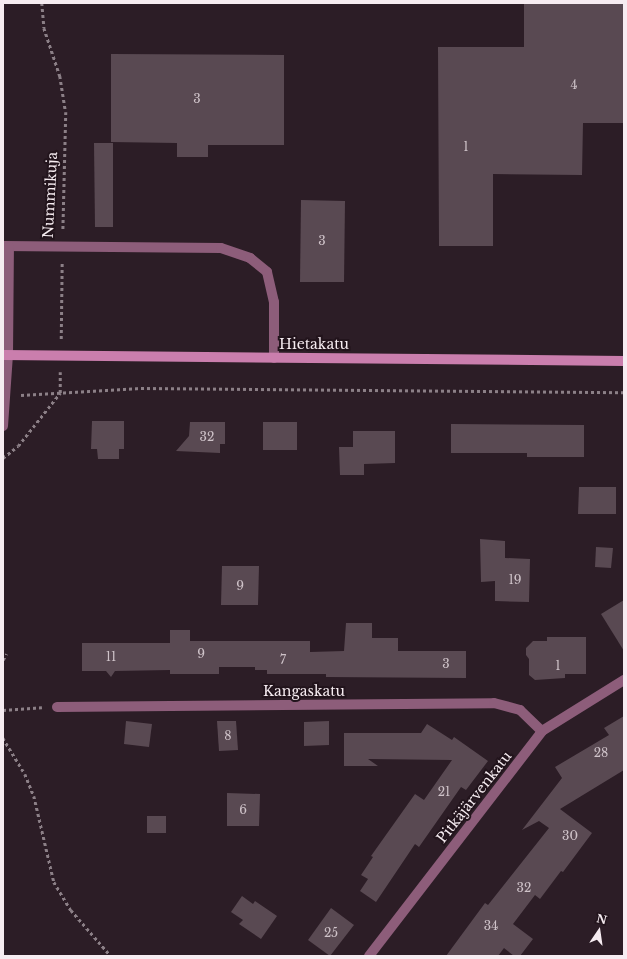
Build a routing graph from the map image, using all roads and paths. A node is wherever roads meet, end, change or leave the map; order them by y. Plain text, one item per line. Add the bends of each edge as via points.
1 (42, 3) edge
2 (62, 246) junction
3 (6, 247) edge
4 (5, 355) edge
5 (60, 356) junction
6 (274, 358) junction
7 (624, 361) edge
8 (60, 392) junction
9 (624, 392) edge
10 (7, 396) junction
11 (3, 426) edge
12 (3, 458) edge
13 (6, 654) dead end
14 (3, 660) edge
15 (624, 680) edge
16 (57, 706) joint
17 (3, 710) edge
18 (542, 731) junction
19 (3, 738) edge
20 (111, 956) edge
21 (369, 956) edge

1 - 2 path, Nummikuja via 44,28 60,76 66,112
2 - 3 street
2 - 5 path, Nummikuja
2 - 6 street via 221,248 250,258 267,272 274,302
3 - 4 street
4 - 5 street, Hietakatu
4 - 10 street
5 - 6 street, Hietakatu
5 - 8 path, Nummikuja
6 - 7 street, Hietakatu
8 - 9 path via 141,388
8 - 10 path
8 - 12 path via 18,446
10 - 11 street
13 - 14 path
15 - 18 street, Pitkäjärvenkatu
16 - 17 path
16 - 18 street, Kangaskatu via 494,703 520,710
18 - 21 street, Pitkäjärvenkatu
19 - 20 path via 25,774 34,796 54,882 71,910

